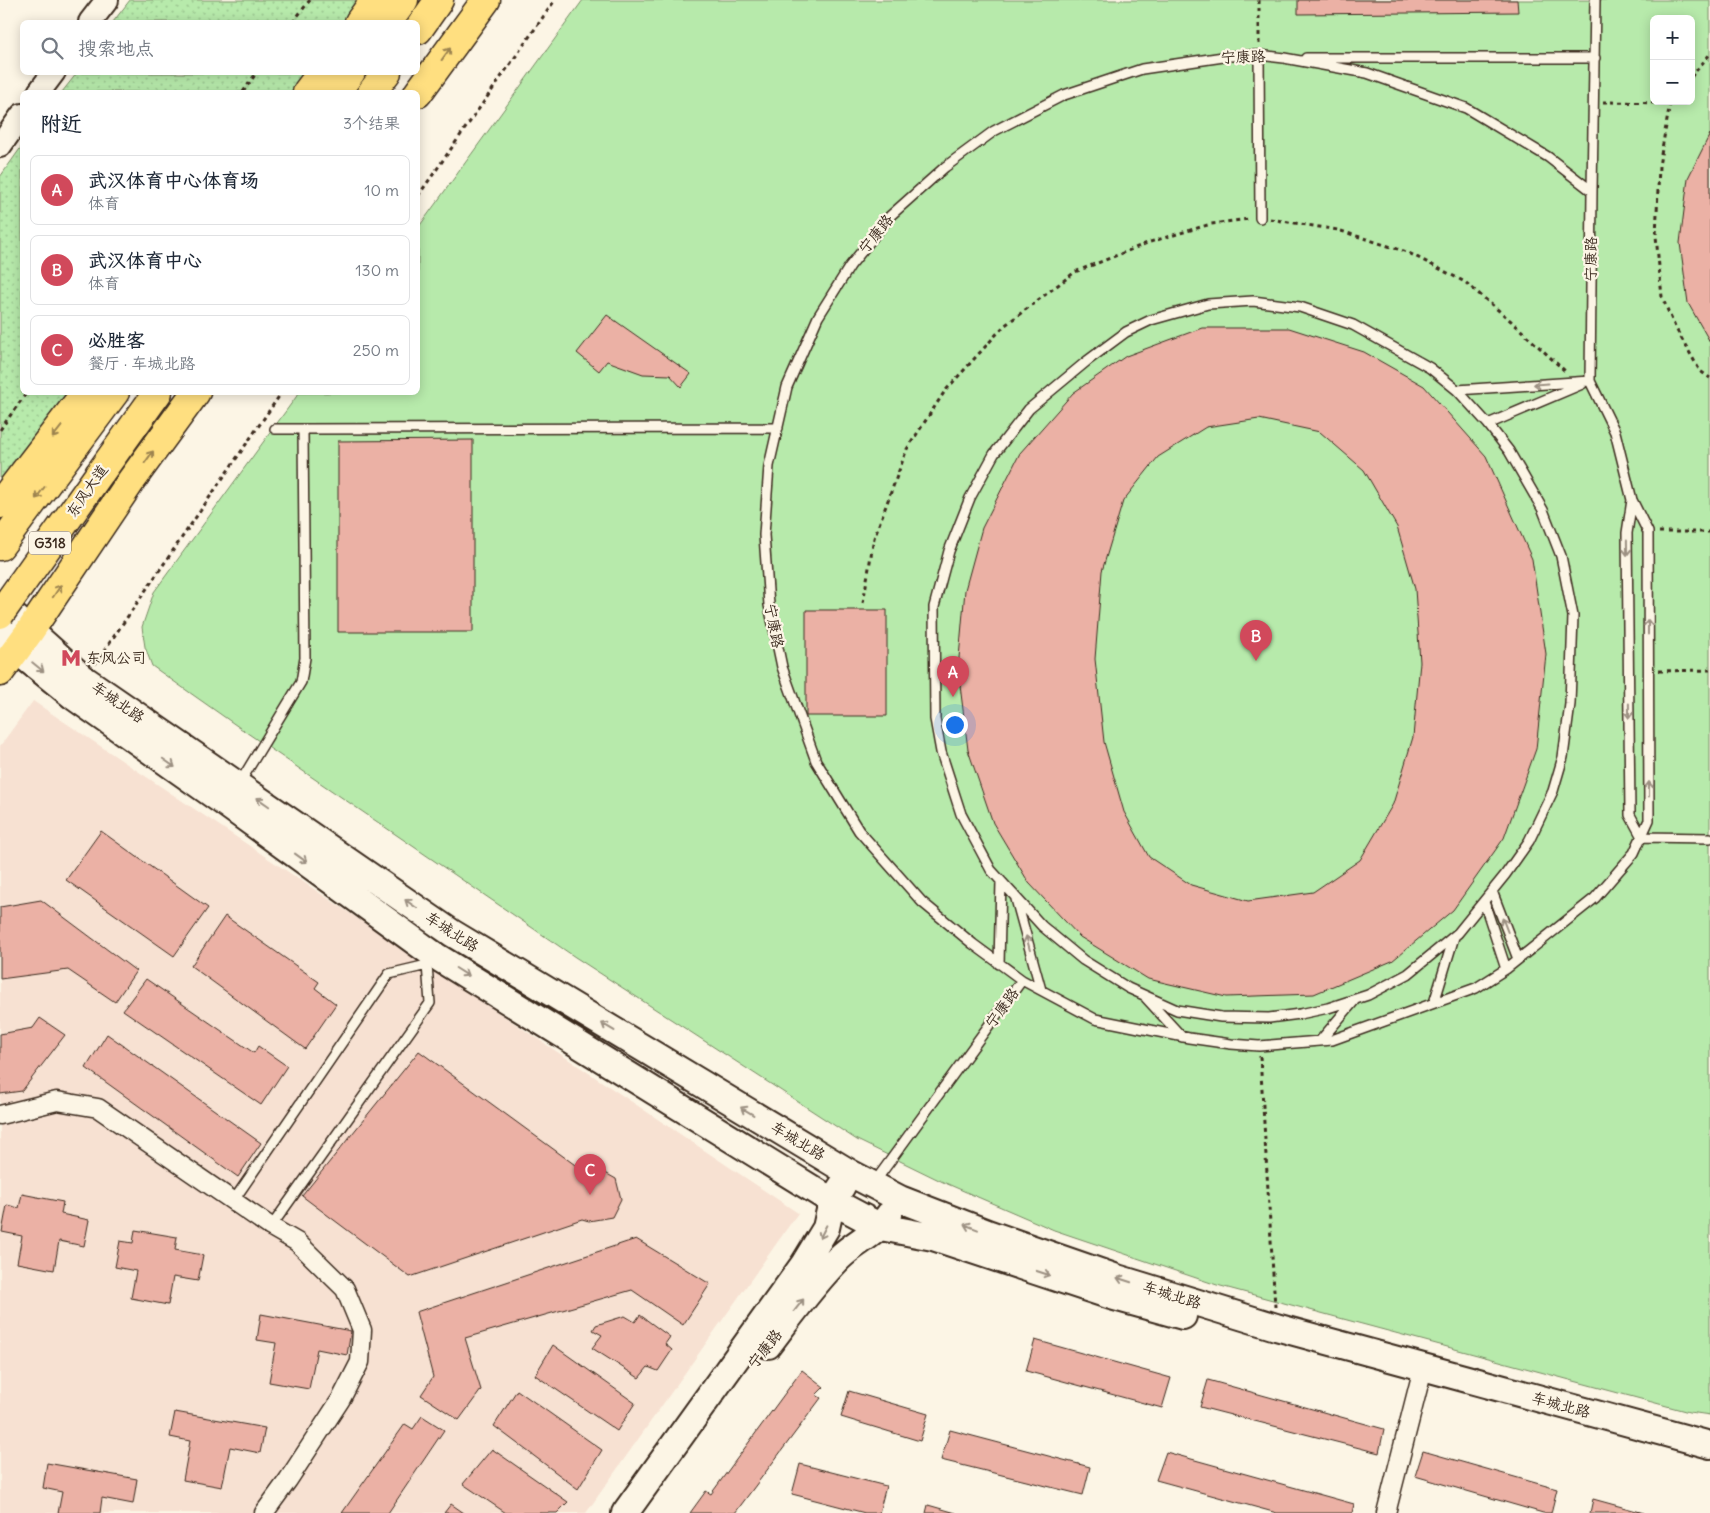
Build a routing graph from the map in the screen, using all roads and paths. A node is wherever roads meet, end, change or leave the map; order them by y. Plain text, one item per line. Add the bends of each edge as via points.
1 (107, 0) edge
2 (310, 0) edge
3 (375, 0) edge
4 (404, 0) edge
5 (439, 0) edge
6 (486, 0) edge
7 (555, 0) edge
8 (1259, 0) edge
9 (1595, 0) edge
10 (92, 20) edge
11 (295, 20) edge
12 (360, 20) edge
13 (389, 20) edge
14 (420, 27) edge
15 (1710, 54) edge
16 (1259, 55) junction
17 (1284, 58) junction
18 (1595, 58) junction
19 (1695, 72) edge
20 (52, 75) edge
21 (255, 75) edge
22 (320, 75) edge
23 (349, 75) edge
24 (385, 75) edge
25 (40, 90) edge
26 (244, 90) edge
27 (308, 90) edge
28 (338, 90) edge
29 (374, 90) edge
30 (420, 90) edge
31 (1594, 102) junction
32 (1650, 102) edge
33 (1670, 105) edge
34 (20, 118) edge
35 (0, 146) edge
36 (1592, 191) junction
37 (420, 193) edge
38 (1260, 218) junction
39 (1710, 378) edge
40 (1590, 381) junction
41 (1576, 382) junction
42 (1457, 390) junction
43 (25, 395) edge
44 (84, 395) edge
45 (112, 395) edge
46 (156, 395) edge
47 (194, 395) edge
48 (280, 395) edge
49 (1488, 424) junction
50 (778, 428) junction
51 (275, 429) dead end
52 (303, 429) junction
53 (0, 430) edge
54 (1632, 500) junction
55 (0, 504) edge
56 (1648, 532) junction
57 (1710, 532) edge
58 (0, 546) edge
59 (863, 603) dead end
60 (0, 604) edge
61 (0, 614) edge
62 (15, 639) edge
63 (1710, 670) edge
64 (1648, 671) junction
65 (0, 672) edge
66 (84, 679) junction
67 (238, 785) junction
68 (1642, 837) junction
69 (1710, 838) edge
70 (1001, 881) junction
71 (1492, 891) junction
72 (1015, 896) junction
73 (1484, 902) junction
74 (1454, 937) junction
75 (440, 948) junction
76 (1518, 959) junction
77 (999, 964) junction
78 (1506, 969) junction
79 (1022, 980) junction
80 (1041, 990) junction
81 (1142, 994) junction
82 (1355, 999) junction
83 (1434, 1003) junction
84 (1182, 1037) junction
85 (1320, 1040) junction
86 (1259, 1046) junction
87 (0, 1115) edge
88 (850, 1173) junction
89 (873, 1184) junction
90 (900, 1199) junction
91 (234, 1200) junction
92 (832, 1201) junction
93 (271, 1227) junction
94 (881, 1227) junction
95 (1276, 1327) junction
96 (1422, 1376) junction
97 (1710, 1445) edge
98 (1710, 1462) edge
99 (264, 1513) edge
100 (625, 1513) edge
101 (645, 1513) edge
102 (1386, 1513) edge

1 - 10 street
2 - 11 path
3 - 12 main road
4 - 13 main road
5 - 14 main road
30 -> 6 main road
7 - 37 path
8 - 16 path
9 - 18 lane
15 - 19 path
16 - 17 lane, 宁康路
16 - 38 lane
16 - 50 lane, 宁康路 via 1142,69 1064,95 994,131 945,167 890,216 850,266 818,317 787,387
17 - 18 lane
17 - 36 lane, 宁康路 via 1367,73 1466,108 1548,157
18 - 31 lane
20 - 25 street
21 - 26 path
22 - 27 main road
23 - 28 main road
24 - 29 main road
31 - 32 path
31 - 36 lane
33 - 39 path via 1659,166 1656,236 1662,297 1700,371
34 - 35 street
36 - 40 lane, 宁康路
38 - 41 path via 1338,230 1407,252 1464,282 1526,334
38 - 59 path via 1211,224 1150,242 1075,272 1004,326 945,391 907,449 874,538
40 - 41 lane
40 - 49 lane
40 - 54 lane, 宁康路 via 1615,432
41 -> 42 lane
42 - 49 lane
42 - 70 lane via 1430,368 1353,325 1300,307 1253,301 1208,304 1151,320 1126,332 1029,409 994,454 970,498 949,551 934,606 935,719 941,752 961,814 991,870
43 - 53 path
44 -> 55 main road
45 -> 58 main road, G318
46 - 61 main road, 东风大道 / G318, bridge
62 -> 47 main road
48 - 66 path
49 - 71 lane via 1509,451 1543,510 1561,556 1574,616 1570,704 1563,757 1553,791 1529,841
50 - 52 lane
50 - 77 lane, 宁康路 via 769,466 764,535 769,605 782,667 816,761 859,831 922,902
51 - 52 lane
52 - 67 lane via 305,658 301,682
54 - 56 lane
54 -> 68 lane via 1627,534 1630,815
56 - 57 path
64 -> 56 lane
60 - 62 main road, 车城北路
62 - 65 main road
62 - 66 main road, 车城北路
62 -> 75 main road, 车城北路 via 72,696
63 - 64 path
68 -> 64 lane via 1649,820
66 - 67 main road, 车城北路
75 -> 67 main road, 车城北路
68 - 69 lane
68 - 76 lane via 1634,853 1595,898
70 - 72 lane
70 - 77 lane
71 - 73 lane
76 -> 71 lane
80 -> 72 lane
72 - 81 lane via 1042,926 1083,960
73 - 74 lane
73 - 78 lane
74 - 82 lane via 1408,974
74 - 83 lane
88 -> 75 main road, 车城北路
75 - 91 lane via 389,974
75 -> 92 main road, 车城北路
75 - 93 lane via 430,1003
76 - 78 lane
77 - 79 lane, 宁康路
78 - 83 lane via 1476,988
79 - 80 lane
79 - 89 lane, 宁康路
80 - 84 lane via 1095,1019
81 - 82 lane via 1177,1010 1221,1017 1269,1018 1300,1014
81 - 84 lane
82 - 85 lane
83 - 85 lane via 1332,1040
84 - 86 lane
85 - 86 lane
86 - 95 path
87 - 91 street via 58,1102 98,1108
88 - 89 main road, 车城北路
88 - 92 main road
89 - 90 main road, 车城北路
90 - 94 main road, 宁康路
95 -> 90 main road, 车城北路 via 1117,1278
91 - 93 street
92 - 94 main road, 车城北路
92 -> 100 main road via 826,1228 804,1264
93 - 99 street via 297,1242 345,1289 362,1330 360,1362 340,1399
94 -> 96 main road, 车城北路 via 934,1238 1111,1296
101 -> 94 main road, 宁康路 via 753,1363 824,1274 840,1256
95 - 96 main road, 车城北路
96 - 97 main road, 车城北路
96 - 98 main road, 车城北路
96 - 102 street

